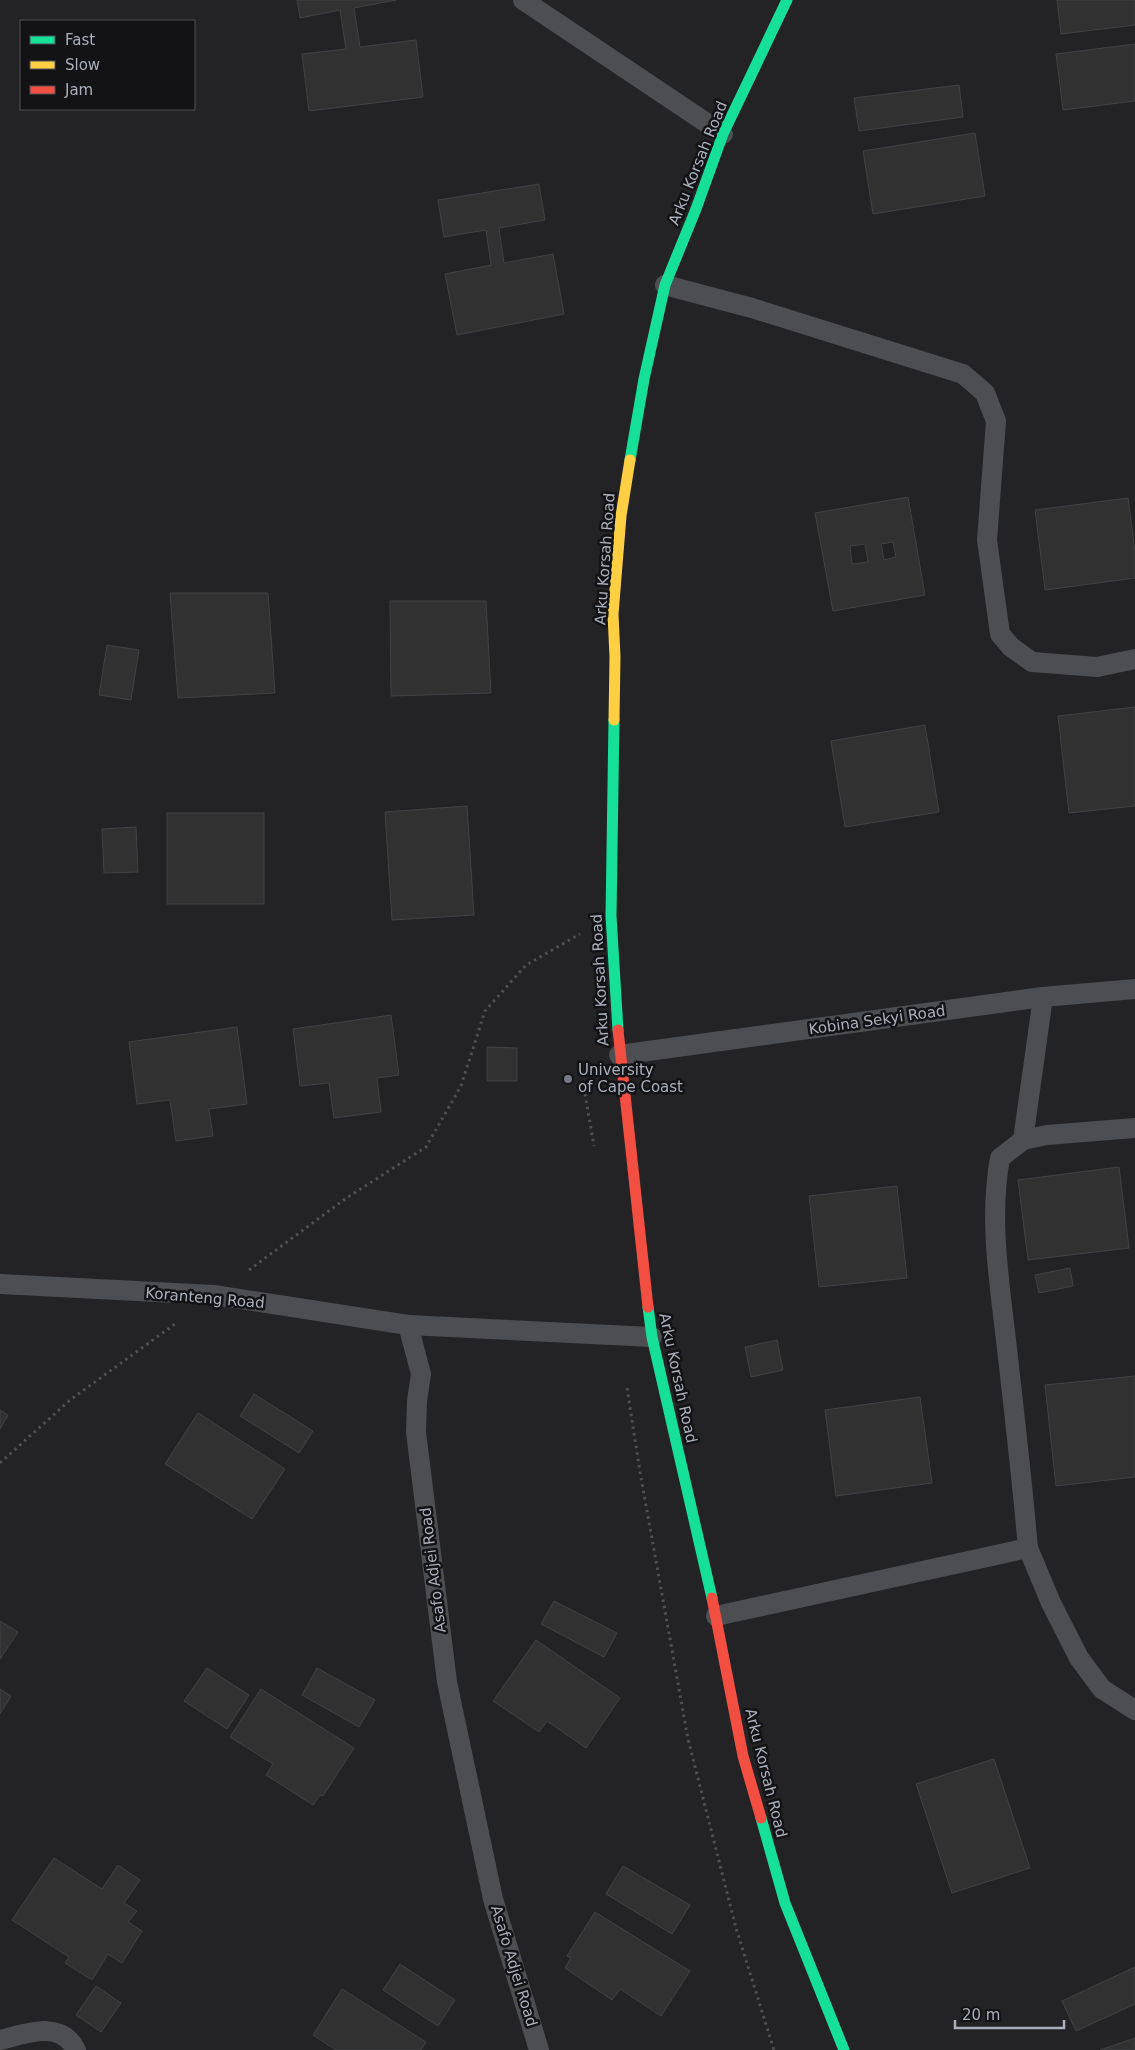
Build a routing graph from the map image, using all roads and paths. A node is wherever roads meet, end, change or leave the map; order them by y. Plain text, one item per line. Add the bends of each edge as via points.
1 (523, 0) edge
2 (787, 0) edge
3 (723, 134) junction
4 (665, 285) junction
5 (1135, 659) edge
6 (611, 916) junction
7 (1135, 989) edge
8 (1043, 997) junction
9 (619, 1055) junction
10 (585, 1094) dead end
11 (1135, 1128) edge
12 (1023, 1140) junction
13 (595, 1153) dead end
14 (0, 1284) edge
15 (214, 1295) junction
16 (408, 1325) junction
17 (652, 1337) junction
18 (627, 1383) dead end
19 (0, 1463) edge
20 (1028, 1548) junction
21 (716, 1616) junction
22 (1135, 1710) edge
23 (0, 2040) edge
24 (76, 2050) edge
25 (539, 2050) edge
26 (774, 2050) edge
27 (844, 2050) edge

1 - 3 lane
2 - 3 street, Arku Korsah Road
3 - 4 street, Arku Korsah Road
4 - 5 lane via 752,308 963,374 986,393 996,421 987,540 1000,634 1011,648 1032,662 1097,667
4 - 6 street, Arku Korsah Road via 644,379 621,516 613,614 616,657
6 - 9 street, Arku Korsah Road
6 - 15 path via 526,965 485,1011 461,1086 426,1148 345,1199
7 - 8 lane, Kobina Sekyi Road
8 - 9 lane, Kobina Sekyi Road
8 - 12 lane
9 - 17 street, Arku Korsah Road
10 - 13 path
11 - 12 lane
12 - 20 lane via 1000,1158 996,1181 996,1243
14 - 15 lane, Koranteng Road
15 - 16 lane, Koranteng Road
15 - 19 path via 70,1400
16 - 17 lane
16 - 25 lane, Asafo Adjei Road via 421,1374 416,1432 447,1682 493,1899
17 - 21 street, Arku Korsah Road
18 - 26 path via 688,1739 736,1928
20 - 21 lane
20 - 22 lane via 1079,1658 1102,1689
21 - 27 street, Arku Korsah Road via 743,1756 785,1903
23 - 24 lane via 46,2029 62,2035

